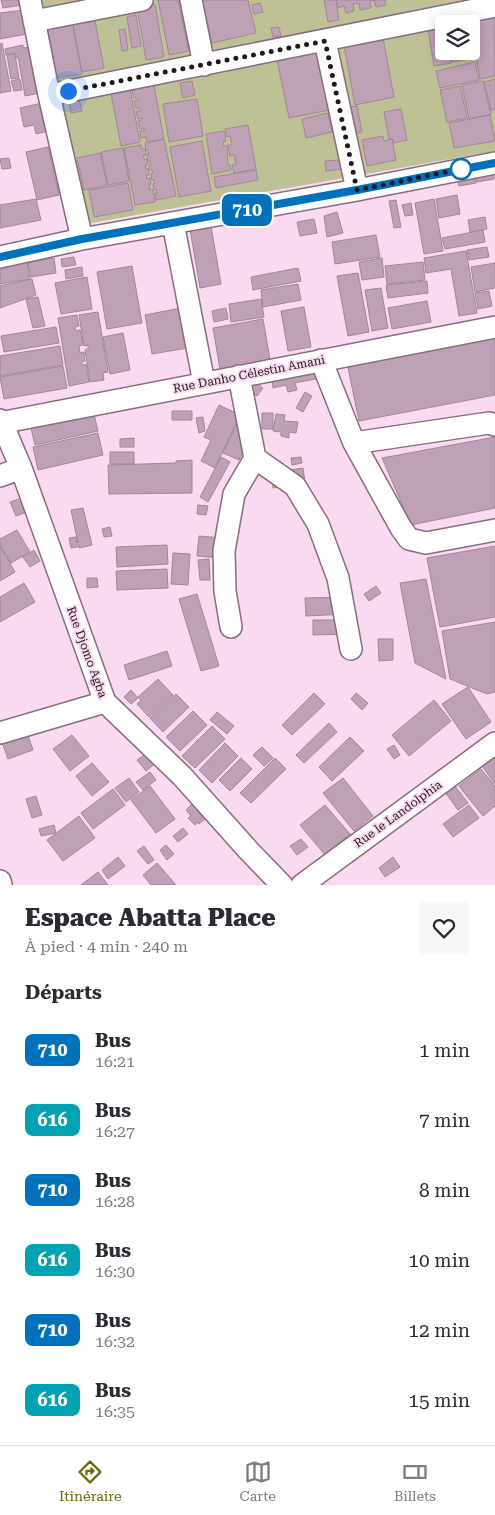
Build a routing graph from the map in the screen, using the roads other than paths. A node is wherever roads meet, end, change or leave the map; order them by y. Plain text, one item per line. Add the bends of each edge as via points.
1 (30, 0) edge
2 (142, 0) edge
3 (191, 0) edge
4 (495, 6) edge
5 (447, 8) edge
6 (34, 21) junction
7 (325, 41) junction
8 (204, 65) junction
9 (49, 95) junction
10 (495, 162) edge
11 (357, 190) junction
12 (173, 223) junction
13 (82, 239) junction
14 (0, 257) edge
15 (495, 327) edge
16 (321, 360) junction
17 (240, 376) junction
18 (204, 384) junction
19 (1, 422) edge
20 (495, 424) edge
21 (354, 443) junction
22 (255, 458) junction
23 (21, 468) junction
24 (0, 476) edge
25 (495, 530) edge
26 (231, 626) dead end
27 (351, 649) dead end
28 (105, 702) junction
29 (0, 733) edge
30 (495, 743) edge
31 (0, 881) edge
32 (1, 885) edge
33 (282, 885) edge
34 (302, 885) edge

1 - 6 street
2 - 6 street
3 - 8 street
4 - 5 street
5 - 7 street
6 - 9 street
7 - 8 street
7 - 11 street
8 - 9 street
9 - 13 street
10 - 11 street
11 - 12 street
12 - 13 street
12 - 18 street
13 - 14 street
15 - 16 street, Rue Danho Célestin Amani
16 - 17 street, Rue Danho Célestin Amani
16 - 21 street
17 - 18 street, Rue Danho Célestin Amani
17 - 22 street
18 - 19 street, Rue Danho Célestin Amani
19 - 23 street, Rue Djomo Agba
20 - 21 street
21 - 25 street via 409,539 426,543
22 - 26 street via 234,494 224,550
22 - 27 street via 295,486 318,524 338,578
23 - 24 street
23 - 28 street, Rue Djomo Agba
28 - 29 street
28 - 33 street, Rue Djomo Agba via 182,776
30 - 34 street, Rue le Landolphia
31 - 32 street

